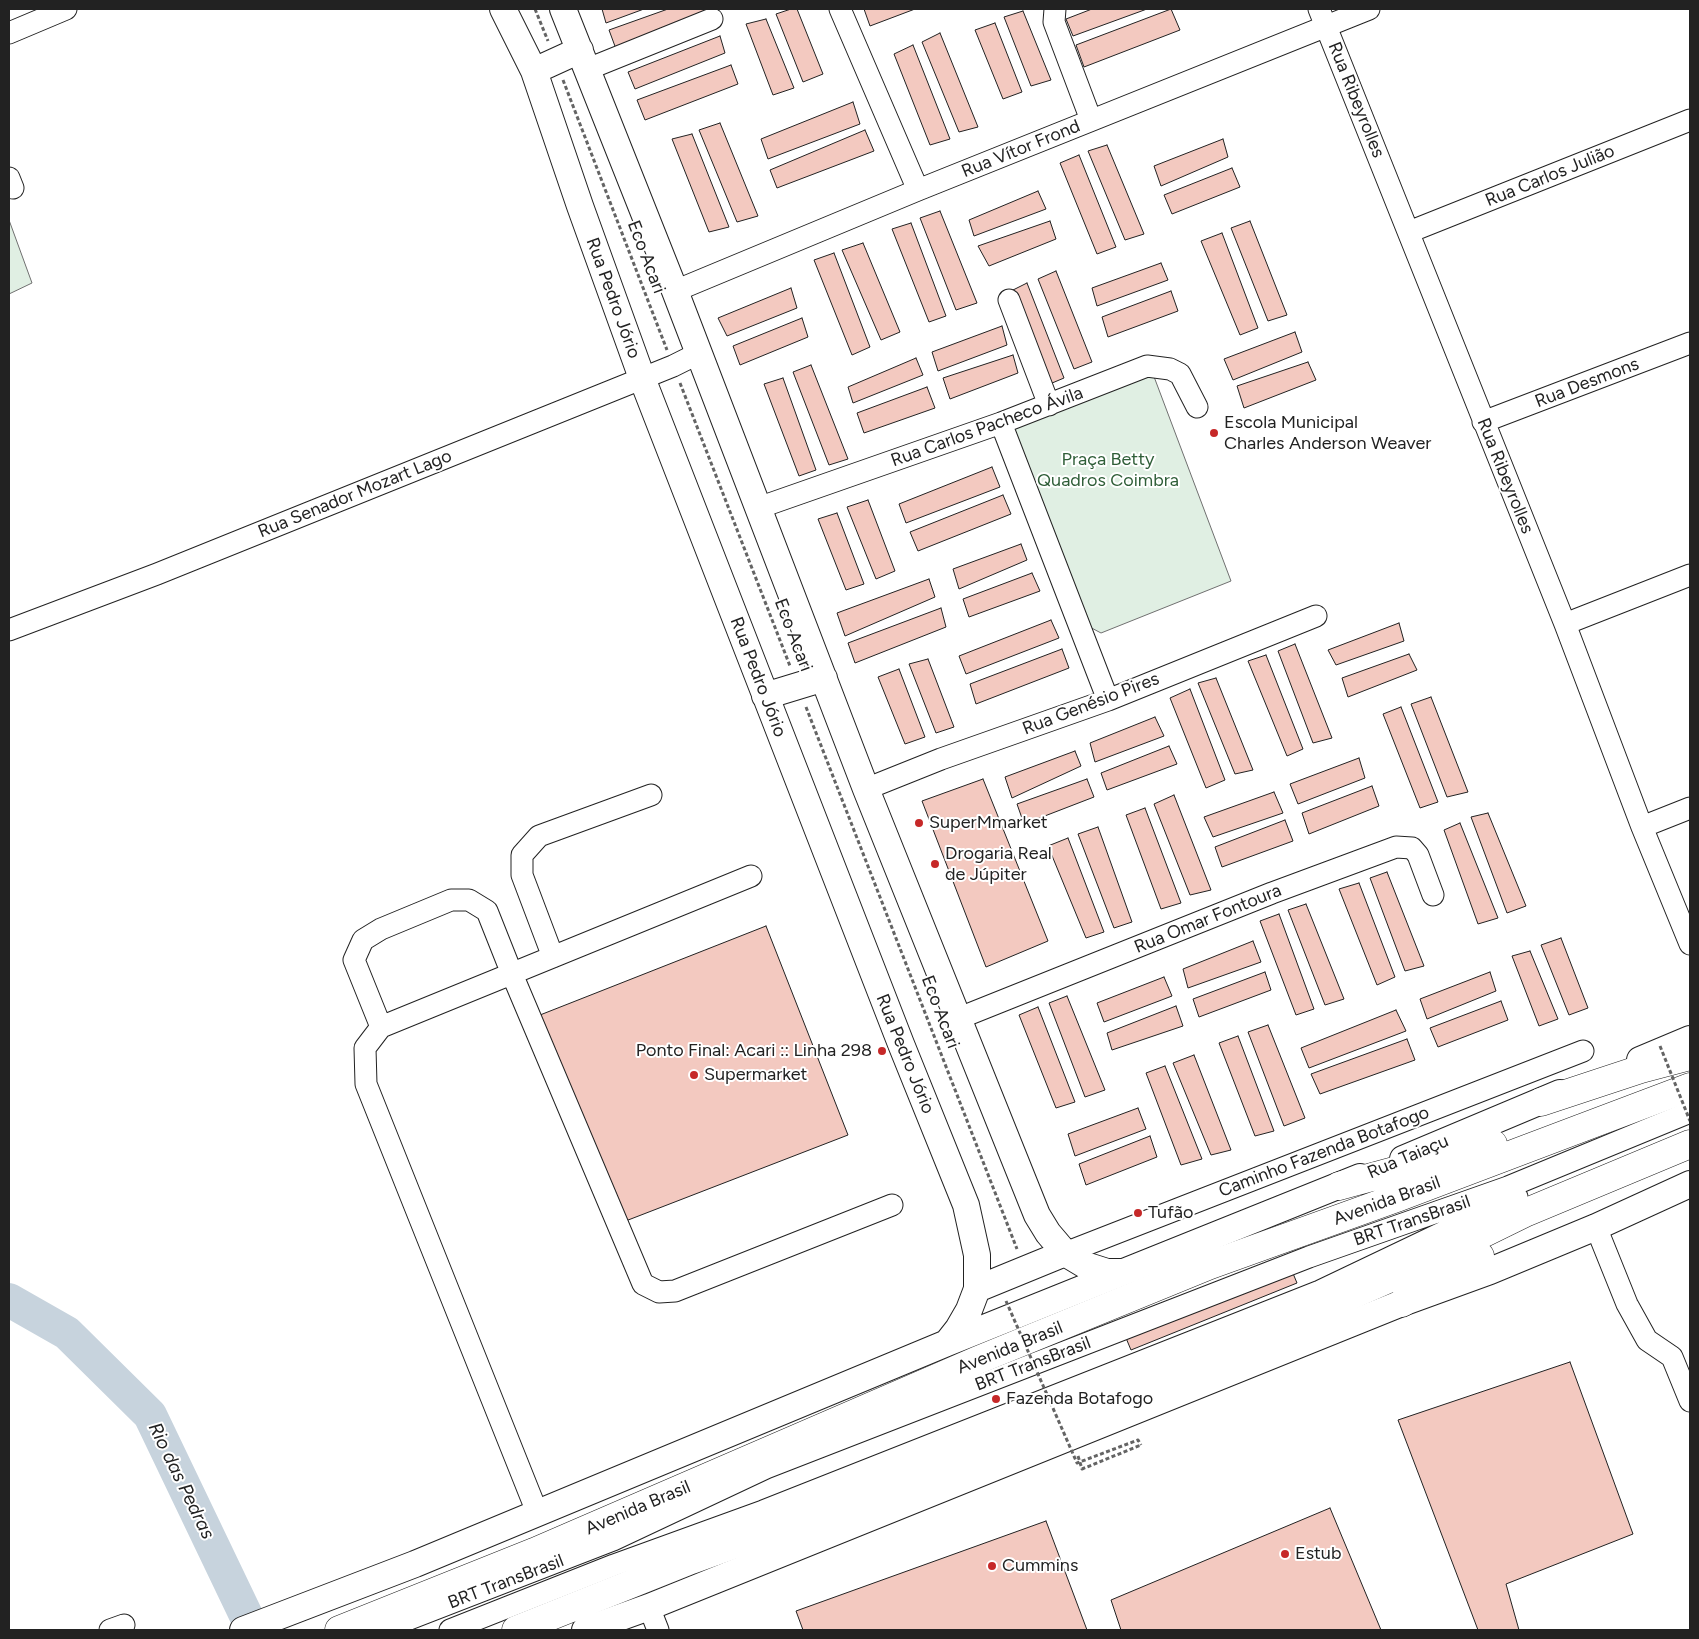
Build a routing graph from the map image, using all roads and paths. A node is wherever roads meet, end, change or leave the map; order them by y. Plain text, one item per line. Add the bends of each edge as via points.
1 (66, 9) edge
2 (503, 9) edge
3 (535, 9) edge
4 (563, 9) edge
5 (840, 9) edge
6 (1055, 9) edge
7 (1369, 9) edge
8 (1322, 17) edge
9 (712, 19) dead end
10 (9, 33) edge
11 (584, 60) junction
12 (545, 66) junction
13 (1091, 120) junction
14 (1690, 120) edge
15 (918, 190) junction
16 (1409, 232) junction
17 (675, 291) junction
18 (1009, 300) dead end
19 (1690, 343) edge
20 (699, 353) junction
21 (673, 366) junction
22 (642, 378) junction
23 (1049, 405) junction
24 (1197, 407) dead end
25 (1483, 422) junction
26 (1000, 424) junction
27 (758, 508) junction
28 (1690, 575) edge
29 (1316, 616) dead end
30 (1565, 624) junction
31 (9, 630) edge
32 (824, 678) junction
33 (798, 686) junction
34 (765, 696) junction
35 (1108, 700) junction
36 (866, 789) junction
37 (651, 795) dead end
38 (1690, 808) edge
39 (1642, 827) junction
40 (751, 876) dead end
41 (1433, 895) dead end
42 (1690, 944) edge
43 (553, 957) junction
44 (512, 974) junction
45 (958, 1019) junction
46 (381, 1027) junction
47 (1690, 1039) edge
48 (1660, 1046) dead end
49 (1583, 1051) dead end
50 (1690, 1056) edge
51 (1690, 1085) edge
52 (1541, 1102) junction
53 (1690, 1112) edge
54 (1690, 1121) edge
55 (1690, 1126) edge
56 (1690, 1144) edge
57 (1690, 1149) edge
58 (1690, 1184) edge
59 (1339, 1186) junction
60 (892, 1205) dead end
61 (1596, 1227) junction
62 (1065, 1253) junction
63 (1025, 1270) junction
64 (1124, 1272) junction
65 (977, 1289) junction
66 (1006, 1301) dead end
67 (1402, 1303) junction
68 (947, 1343) junction
69 (1690, 1401) edge
70 (1141, 1445) dead end
71 (537, 1512) junction
72 (653, 1619) edge
73 (243, 1630) edge
74 (338, 1630) edge
75 (381, 1630) edge
76 (450, 1630) edge
77 (516, 1630) edge
78 (585, 1630) edge

1 - 10 street
2 - 12 main road, Rua Pedro Jório
3 - 12 path, Eco Acari
4 - 11 main road
5 - 15 street
6 - 13 street via 1054,22
7 - 8 street, Rua Vítor Frond
8 - 13 street, Rua Vítor Frond
8 - 16 street, Rua Ribeyrolles
9 - 11 street
11 - 12 main road
11 - 17 main road
12 - 21 path, Eco Acari
12 - 22 main road, Rua Pedro Jório via 588,230
13 - 15 street, Rua Vítor Frond
14 - 16 street, Rua Carlos Julião
15 - 17 street, Rua Vítor Frond
16 - 25 street, Rua Ribeyrolles
17 - 20 main road
18 - 23 street
19 - 25 street, Rua Desmons
20 - 21 street, Rua Senador Mozart Lago
20 - 27 main road
21 - 22 street, Rua Senador Mozart Lago
21 - 33 path, Eco Acari
22 - 31 street, Rua Senador Mozart Lago via 157,574
22 - 34 main road, Rua Pedro Jório
23 - 24 street, Rua Carlos Pacheco Ávila via 1147,366 1170,369 1180,374
23 - 26 street, Rua Carlos Pacheco Ávila
25 - 30 street, Rua Ribeyrolles
26 - 27 street, Rua Carlos Pacheco Ávila
26 - 35 street
27 - 32 main road
28 - 30 street
29 - 35 street, Rua Genésio Pires
30 - 39 street, Rua Ribeyrolles
32 - 33 main road
32 - 36 main road
33 - 34 main road
33 - 63 path, Eco Acari
34 - 65 main road, Rua Pedro Jório via 966,1205 977,1255
35 - 36 street, Rua Genésio Pires
36 - 45 main road
37 - 43 street via 539,836 522,855 522,875
38 - 39 street
39 - 42 street, Rua Ribeyrolles
40 - 43 street
41 - 45 street, Rua Omar Fontoura via 1418,855 1412,848 1396,846
43 - 44 street
44 - 46 street
44 - 46 street via 487,911 469,900 452,900 390,925 363,940 354,960
44 - 60 street via 643,1284 659,1292 675,1291
45 - 62 main road via 1037,1215
46 - 71 street via 365,1048 366,1084
47 - 52 main road, Rua Taiaçu
48 - 54 path, bridge
49 - 62 street, Caminho Fazenda Botafogo
50 - 52 highway
51 - 59 highway
51 - 74 highway, Avenida Brasil via 1210,1266 978,1360 534,1552
52 - 59 main road, Rua Taiaçu
53 - 75 street, BRT TransBrasil via 1508,1187 1309,1257 776,1464 613,1540
55 - 76 street, BRT TransBrasil via 1504,1202 1320,1291
56 - 77 highway via 1527,1212 1323,1308
57 - 67 highway via 1448,1272
58 - 61 main road
59 - 64 main road, Rua Taiaçu
61 - 67 main road
61 - 69 street via 1627,1304 1647,1340 1672,1357
62 - 63 main road
62 - 64 main road via 1086,1265 1108,1272
63 - 65 main road
64 - 68 main road, Avenida Brasil
65 - 68 main road, Rua Pedro Jório via 969,1310
66 - 70 path, bridge via 1077,1464 1138,1440
67 - 72 main road
68 - 71 main road, Avenida Brasil
71 - 73 main road, Avenida Brasil via 415,1564
72 - 78 main road

